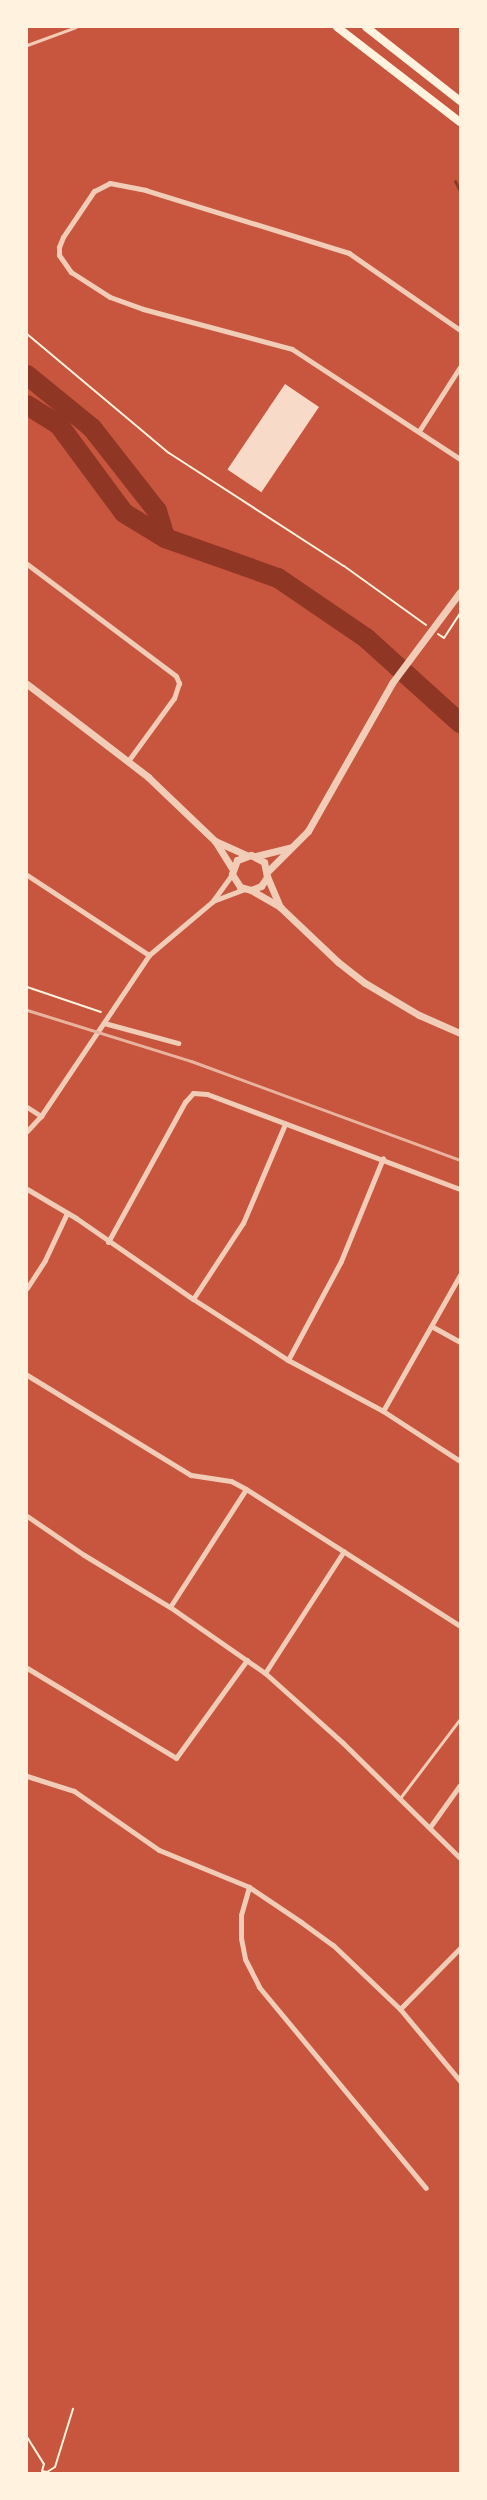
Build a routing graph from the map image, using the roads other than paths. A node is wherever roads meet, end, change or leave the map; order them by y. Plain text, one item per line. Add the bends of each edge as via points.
1 (76, 27) edge
2 (337, 27) edge
3 (366, 27) edge
4 (27, 45) edge
5 (460, 101) edge
6 (460, 122) edge
7 (460, 330) edge
8 (460, 367) edge
9 (419, 431) junction
10 (460, 459) edge
11 (27, 564) edge
12 (460, 592) edge
13 (27, 684) edge
14 (128, 761) junction
15 (215, 841) junction
16 (293, 846) junction
17 (246, 855) junction
18 (256, 856) junction
19 (232, 871) junction
20 (267, 874) junction
21 (27, 875) edge
22 (248, 890) junction
23 (212, 902) junction
24 (280, 906) junction
25 (150, 955) junction
26 (104, 1023) junction
27 (460, 1033) edge
28 (177, 1043) dead end
29 (27, 1107) edge
30 (40, 1116) junction
31 (285, 1124) junction
32 (27, 1131) edge
33 (383, 1158) junction
34 (27, 1189) edge
35 (460, 1189) edge
36 (67, 1213) junction
37 (108, 1242) junction
38 (460, 1275) edge
39 (27, 1288) edge
40 (193, 1299) junction
41 (433, 1328) junction
42 (460, 1342) edge
43 (288, 1360) junction
44 (27, 1375) edge
45 (383, 1412) junction
46 (460, 1461) edge
47 (246, 1489) junction
48 (27, 1516) edge
49 (344, 1551) junction
50 (170, 1607) junction
51 (460, 1626) edge
52 (247, 1660) junction
53 (27, 1668) edge
54 (265, 1672) junction
55 (460, 1719) edge
56 (27, 1776) edge
57 (460, 1785) edge
58 (400, 1798) junction
59 (430, 1827) junction
60 (460, 1858) edge
61 (249, 1887) junction
62 (460, 1948) edge
63 (400, 2009) junction
64 (460, 2081) edge
65 (426, 2188) dead end

1 - 4 lane
2 - 6 main road
3 - 5 main road
7 - 9 street via 349,253 146,190 110,183 104,186 87,199 63,237 59,255 63,263 110,297 292,349
8 - 9 street
9 - 10 street
11 - 14 street via 176,676 179,683 174,698
12 - 16 street via 392,683 308,831
13 - 14 street
14 - 15 street
15 - 17 street
15 - 19 street
16 - 18 street
16 - 20 street
17 - 18 street
17 - 19 street via 237,860
18 - 20 street via 264,862
19 - 22 street via 236,884
19 - 23 street
20 - 22 street via 261,886
20 - 24 street
21 - 25 street
22 - 23 street
22 - 24 street
23 - 25 street
24 - 27 street via 338,962 365,982 419,1015
25 - 26 street
26 - 28 street
26 - 30 street
29 - 30 street
30 - 32 street
31 - 33 street
31 - 37 street via 207,1094 193,1094
31 - 40 street via 243,1223
33 - 35 street
33 - 43 street via 341,1261
34 - 36 street
36 - 37 street
36 - 39 street
37 - 40 street
38 - 41 street
40 - 43 street
41 - 42 street
41 - 45 street
43 - 45 street
44 - 47 street via 191,1475 231,1481
45 - 46 street
47 - 49 street
47 - 50 street
48 - 50 street
49 - 51 street
49 - 54 street
50 - 52 street
52 - 53 street via 176,1758
52 - 54 street
54 - 58 street
55 - 58 lane
56 - 61 street via 74,1791 159,1850
57 - 59 street
58 - 59 street
59 - 60 street
61 - 63 street via 333,1945
61 - 65 street via 241,1915 241,1938 245,1959 259,1987
62 - 63 street
63 - 64 street

